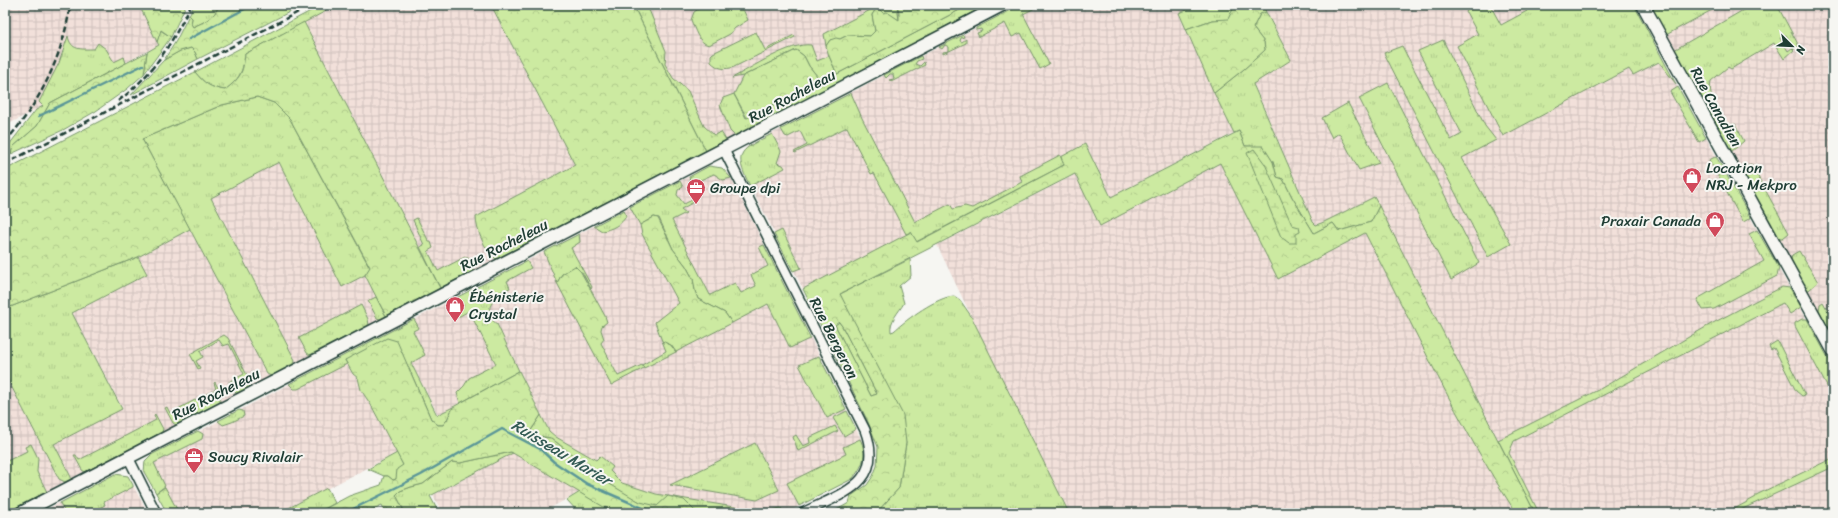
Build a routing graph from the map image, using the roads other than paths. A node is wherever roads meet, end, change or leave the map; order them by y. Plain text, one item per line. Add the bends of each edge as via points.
1 (1002, 5) edge
2 (1643, 5) edge
3 (724, 150) junction
4 (1833, 350) edge
5 (128, 457) junction
6 (20, 513) edge
7 (156, 513) edge
8 (802, 513) edge

1 - 3 street, Rue Rocheleau
2 - 4 street, Rue Canadien
3 - 5 street, Rue Rocheleau
3 - 8 street, Rue Bergeron via 865,430 870,447 870,461 861,480 852,488
5 - 6 street, Rue Rocheleau
5 - 7 street

